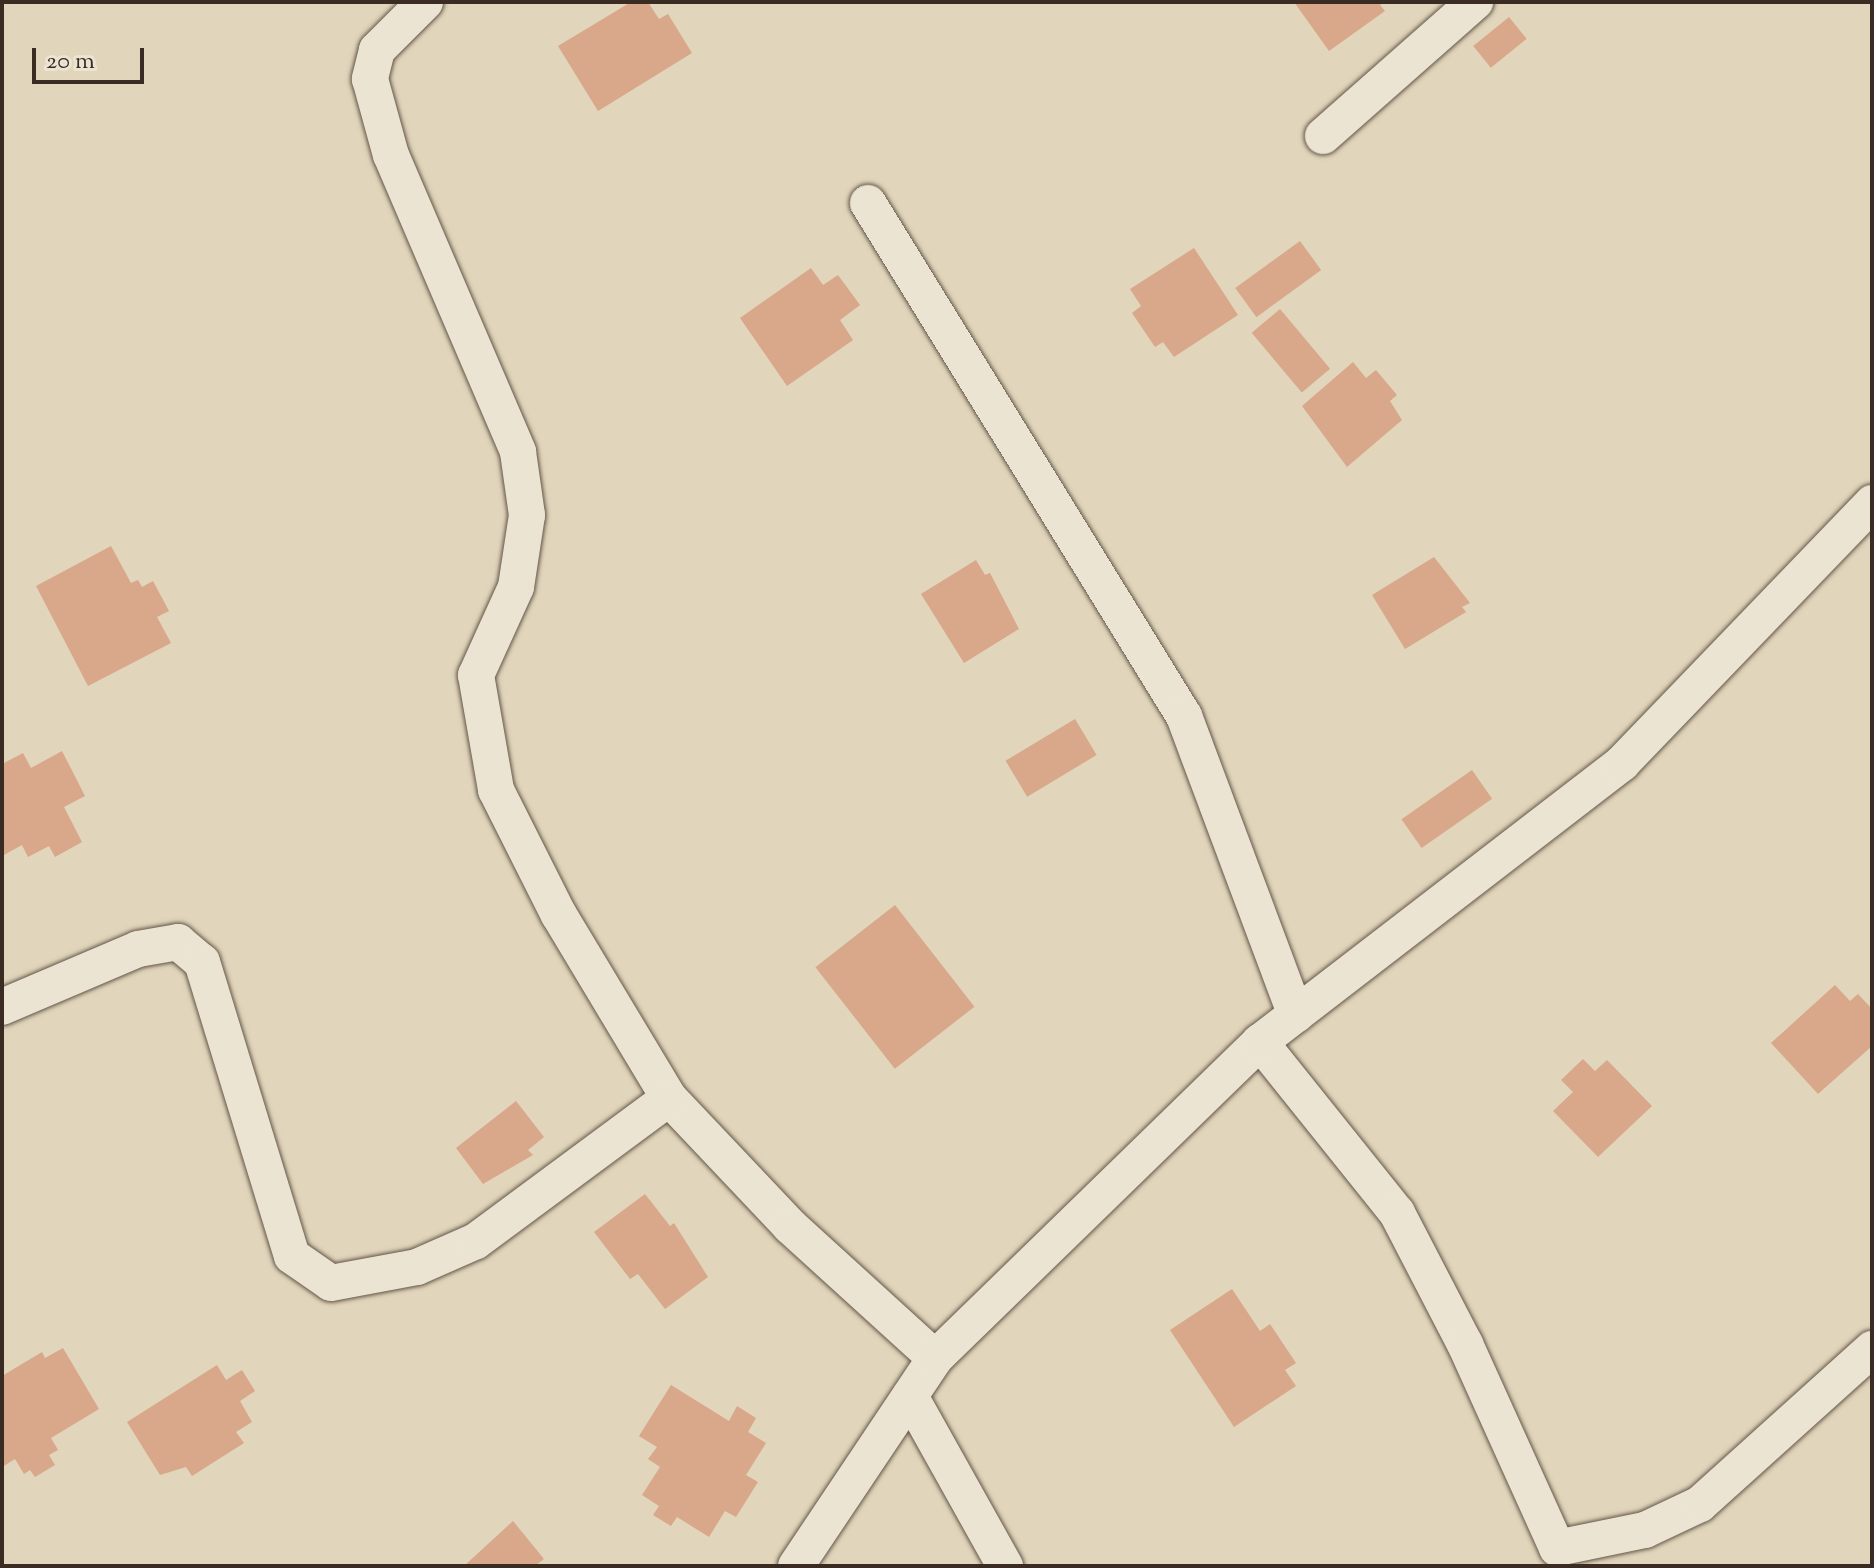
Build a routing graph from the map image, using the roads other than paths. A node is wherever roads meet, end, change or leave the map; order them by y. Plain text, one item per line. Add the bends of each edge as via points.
1 (425, 2) edge
2 (1475, 2) edge
3 (1323, 136) dead end
4 (868, 203) dead end
5 (1872, 503) edge
6 (2, 1007) edge
7 (1296, 1015) junction
8 (1260, 1042) junction
9 (669, 1098) junction
10 (1872, 1349) edge
11 (935, 1358) junction
12 (910, 1396) junction
13 (1558, 1557) edge
14 (796, 1566) edge
15 (1005, 1566) edge

1 - 9 street via 377,50 370,79 391,155 518,452 527,515 516,587 476,675 496,790 559,915
2 - 3 street
4 - 7 street via 1184,716
5 - 7 street via 1622,763
6 - 9 street via 138,949 178,942 202,962 292,1256 331,1283 417,1267 476,1241
7 - 8 street
8 - 11 street
8 - 13 street via 1397,1213 1465,1344
9 - 11 street via 790,1226
10 - 13 street via 1700,1504 1645,1530
11 - 12 street
12 - 14 street
12 - 15 street

